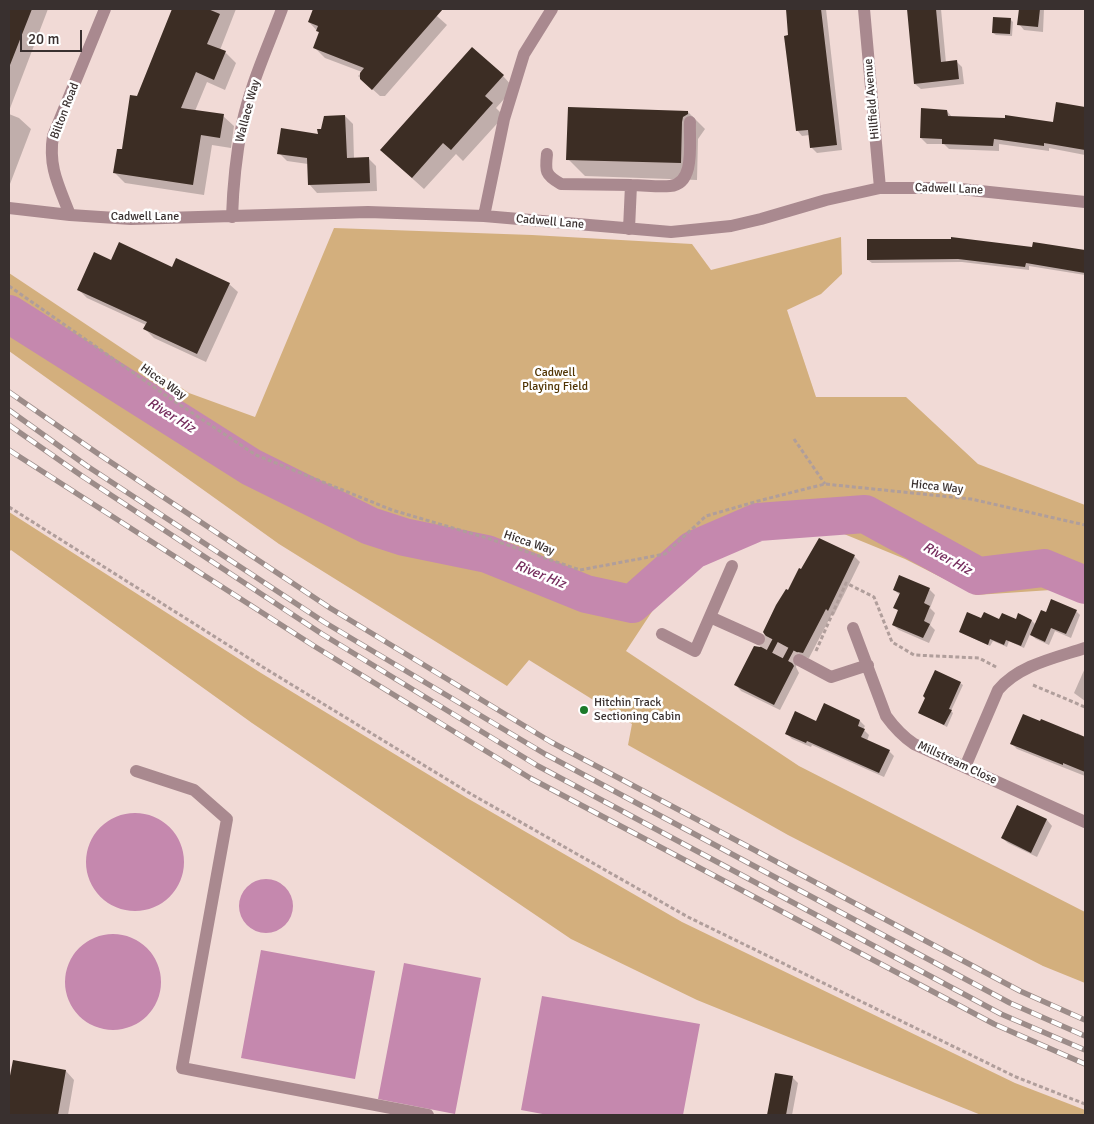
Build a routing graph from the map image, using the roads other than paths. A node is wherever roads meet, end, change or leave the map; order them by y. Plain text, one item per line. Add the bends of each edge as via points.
1 (105, 9) edge
2 (282, 9) edge
3 (552, 9) edge
4 (864, 9) edge
5 (690, 122) dead end
6 (547, 154) dead end
7 (631, 185) junction
8 (880, 188) junction
9 (1085, 202) edge
10 (9, 208) edge
11 (70, 215) junction
12 (484, 216) junction
13 (232, 217) junction
14 (629, 230) junction
15 (732, 566) dead end
16 (710, 617) junction
17 (852, 628) dead end
18 (662, 634) dead end
19 (759, 639) tunnel mouth
20 (1085, 648) edge
21 (804, 662) tunnel mouth
22 (868, 665) junction
23 (965, 767) junction
24 (136, 771) dead end
25 (1085, 822) edge
26 (428, 1115) edge

1 - 11 street, Bilton Road via 53,136 51,163
2 - 13 street, Wallace Way via 242,124
3 - 12 street via 524,54 504,119
4 - 8 street, Hillfield Avenue
5 - 7 street via 689,171 685,178 671,186
6 - 7 street via 547,174 561,184
7 - 14 street
8 - 9 street, Cadwell Lane via 951,188
8 - 14 street, Cadwell Lane via 731,226 671,232
10 - 11 street, Cadwell Lane
11 - 13 street, Cadwell Lane via 131,219
12 - 13 street, Cadwell Lane via 368,212
12 - 14 street, Cadwell Lane
15 - 16 street
16 - 18 street via 695,651
16 - 19 street
17 - 22 street, Millstream Close
20 - 23 street via 1012,676 998,690
21 - 22 street via 831,677
22 - 23 street, Millstream Close via 886,716 893,726 914,744
23 - 25 street, Millstream Close
24 - 26 street via 194,790 227,819 182,1068

